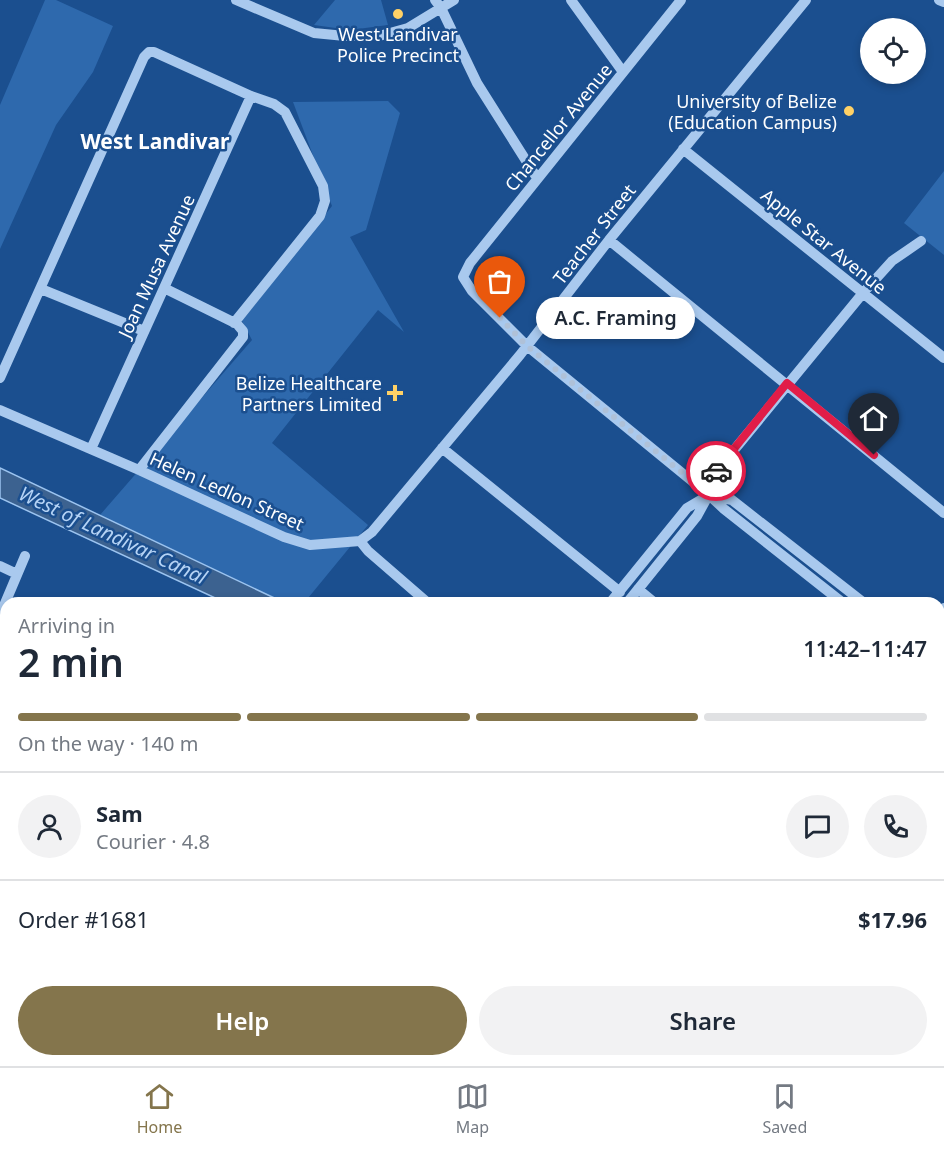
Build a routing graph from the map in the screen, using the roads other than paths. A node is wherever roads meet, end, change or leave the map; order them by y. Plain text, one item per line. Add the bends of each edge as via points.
1 (236, 0) edge
2 (454, 0) edge
3 (571, 0) edge
4 (681, 0) edge
5 (806, 0) edge
6 (939, 0) edge
7 (944, 2) edge
8 (438, 4) edge
9 (623, 72) junction
10 (251, 96) junction
11 (683, 149) junction
12 (537, 178) junction
13 (609, 240) junction
14 (921, 241) dead end
15 (164, 288) junction
16 (41, 289) junction
17 (862, 293) junction
18 (234, 322) junction
19 (144, 331) junction
20 (527, 346) junction
21 (944, 358) edge
22 (0, 378) edge
23 (787, 383) junction
24 (0, 410) edge
25 (442, 448) junction
26 (91, 449) junction
27 (140, 470) junction
28 (705, 492) junction
29 (944, 513) edge
30 (360, 541) junction
31 (25, 556) dead end
32 (0, 566) edge
33 (17, 574) junction
34 (638, 589) junction
35 (620, 592) junction
36 (7, 597) edge
37 (421, 597) edge
38 (615, 597) edge
39 (632, 597) edge
40 (648, 597) edge
41 (835, 597) edge
42 (856, 597) edge

1 - 8 street via 314,33 345,36 379,36 408,28
2 - 8 street
3 - 9 street
4 - 9 street, Chancellor Avenue
5 - 11 street, Teacher Street
6 - 7 street
8 - 12 street via 477,82
9 - 12 street, Chancellor Avenue
10 - 15 street, Joan Musa Avenue
10 - 16 street via 154,52 145,55
10 - 18 street via 274,104 289,117 323,186 325,201 320,216
11 - 13 street, Teacher Street
11 - 17 street, Apple Star Avenue
12 - 20 street, Chancellor Avenue via 463,277
13 - 20 street, Teacher Street
13 - 23 street
14 - 17 street via 892,261
15 - 18 street
15 - 19 street, Joan Musa Avenue
16 - 19 street
16 - 22 street
17 - 21 street, Apple Star Avenue
17 - 23 street
18 - 27 street via 243,337
19 - 26 street, Joan Musa Avenue
20 - 25 street, Teacher Street
20 - 28 street
23 - 28 street
23 - 29 street
24 - 26 street, Helen Ledlon Street
25 - 30 street, Teacher Street via 372,532
25 - 35 street
26 - 27 street, Helen Ledlon Street
27 - 30 street, Helen Ledlon Street via 297,541 321,545
28 - 34 street via 697,516
28 - 35 street via 687,508
28 - 41 street
28 - 42 street via 732,500
30 - 37 street
31 - 33 street
32 - 33 street
33 - 36 street
34 - 39 street
34 - 40 street
35 - 38 street

